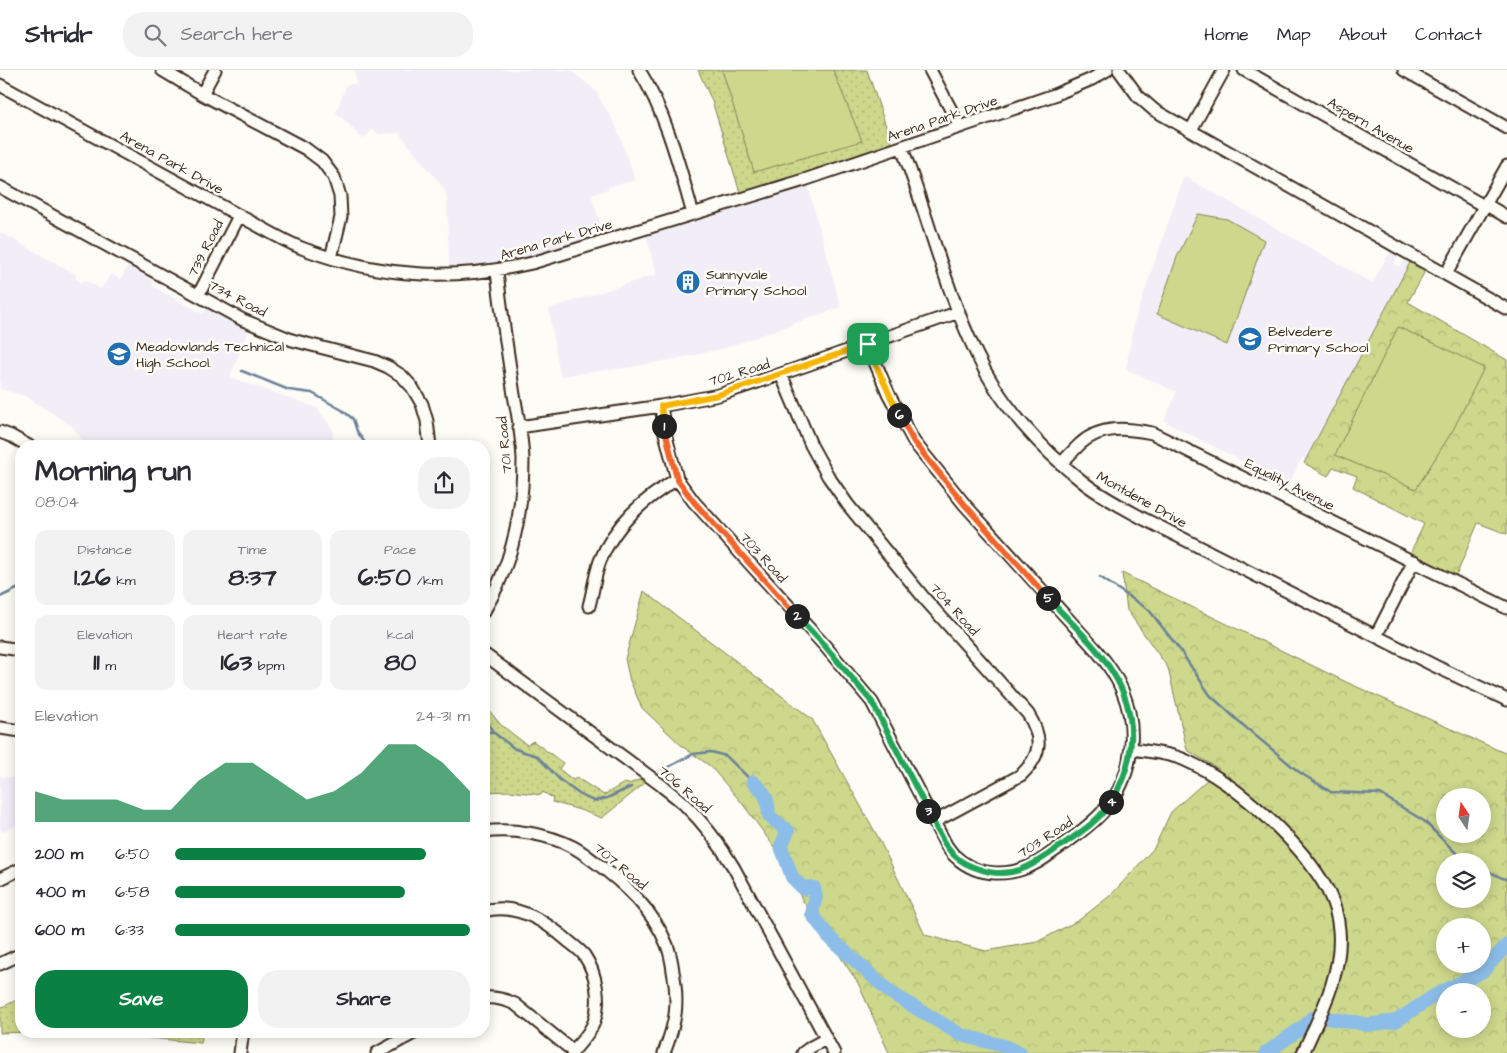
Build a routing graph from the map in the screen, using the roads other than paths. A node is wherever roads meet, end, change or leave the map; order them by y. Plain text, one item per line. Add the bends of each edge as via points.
1 (162, 70) edge
2 (216, 70) edge
3 (638, 70) edge
4 (930, 70) edge
5 (1107, 70) edge
6 (1119, 70) edge
7 (1224, 70) edge
8 (1244, 70) edge
9 (1404, 70) edge
10 (0, 85) edge
11 (202, 94) junction
12 (960, 127) junction
13 (1507, 128) edge
14 (1190, 130) junction
15 (902, 148) junction
16 (1507, 166) edge
17 (0, 187) edge
18 (1484, 205) junction
19 (693, 214) junction
20 (239, 216) junction
21 (1507, 217) edge
22 (331, 258) junction
23 (496, 271) junction
24 (1446, 274) junction
25 (198, 294) junction
26 (1507, 309) edge
27 (959, 312) junction
28 (868, 344) junction
29 (781, 374) junction
30 (661, 406) junction
31 (520, 427) junction
32 (0, 432) edge
33 (18, 440) edge
34 (429, 440) edge
35 (1061, 464) junction
36 (677, 479) junction
37 (1414, 561) junction
38 (490, 600) edge
39 (589, 606) dead end
40 (1507, 608) edge
41 (1376, 636) junction
42 (0, 647) edge
43 (15, 649) edge
44 (490, 658) edge
45 (1507, 700) edge
46 (0, 728) edge
47 (15, 730) edge
48 (1132, 749) junction
49 (934, 822) junction
50 (490, 831) edge
51 (15, 872) edge
52 (0, 879) edge
53 (490, 911) edge
54 (15, 957) edge
55 (0, 964) edge
56 (490, 997) edge
57 (241, 1038) edge
58 (405, 1038) edge
59 (826, 1039) junction
60 (573, 1052) edge
61 (240, 1053) edge
62 (377, 1053) edge
63 (664, 1053) edge
64 (803, 1053) edge
65 (834, 1053) edge
66 (1303, 1053) edge

1 - 11 street
2 - 11 street
3 - 19 street via 665,122
4 - 12 street
5 - 12 street, Arena Park Drive via 1073,88
6 - 14 street via 1147,104
7 - 14 street
8 - 18 street, Aspern Avenue
9 - 13 street
10 - 20 street, Arena Park Drive
11 - 22 street via 306,148 328,168 337,185 341,204
12 - 15 street, Arena Park Drive
14 - 24 street
15 - 19 street, Arena Park Drive
15 - 27 street, Montdene Drive
16 - 18 street
17 - 25 street, 734 Road
18 - 21 street, Aspern Avenue
18 - 24 street
19 - 23 street, Arena Park Drive
20 - 22 street, Arena Park Drive via 296,246
20 - 25 street, 739 Road
22 - 23 street, Arena Park Drive via 423,275
23 - 31 street, 701 Road
24 - 26 street
25 - 34 street, 734 Road via 267,331 388,367 402,376 422,404
27 - 28 street, 702 Road
27 - 35 street, Montdene Drive via 977,356 997,390 1016,416
28 - 29 street, 702 Road
28 - 48 street, 703 Road via 888,393 914,442 965,505 1114,673 1128,706
29 - 30 street, 702 Road via 718,395
29 - 49 street, 704 Road via 811,445 848,506 918,591 1028,714 1037,731 1038,751 1029,768
30 - 31 street, 702 Road
30 - 36 street, 703 Road
31 - 38 street, 701 Road via 522,492 516,531 500,582
32 - 33 street
35 - 37 street, Equality Avenue via 1082,442 1095,434 1121,428 1152,433
35 - 41 street, Montdene Drive via 1111,501
36 - 39 street via 640,505 610,542 600,562
36 - 49 street, 703 Road via 872,702
37 - 40 street, Equality Avenue
37 - 41 street
41 - 45 street, Montdene Drive
42 - 43 street
44 - 59 street, 706 Road via 660,785 706,827 734,868
46 - 47 street
48 - 49 street, 703 Road via 1125,775 1108,807 1082,831 1037,863 1020,870 1004,874 968,866 955,857
48 - 66 street via 1173,756 1222,780 1290,840 1328,890 1336,911 1339,952 1334,978
50 - 63 street, 707 Road via 523,832 562,842 609,872 640,901 668,946 676,990 676,1014
51 - 52 street
53 - 60 street via 517,910 531,915 556,930 584,954 597,987 597,1010 588,1034
54 - 55 street
56 - 60 street via 515,1004
57 - 61 street
58 - 62 street
59 - 64 street
59 - 65 street, 706 Road

